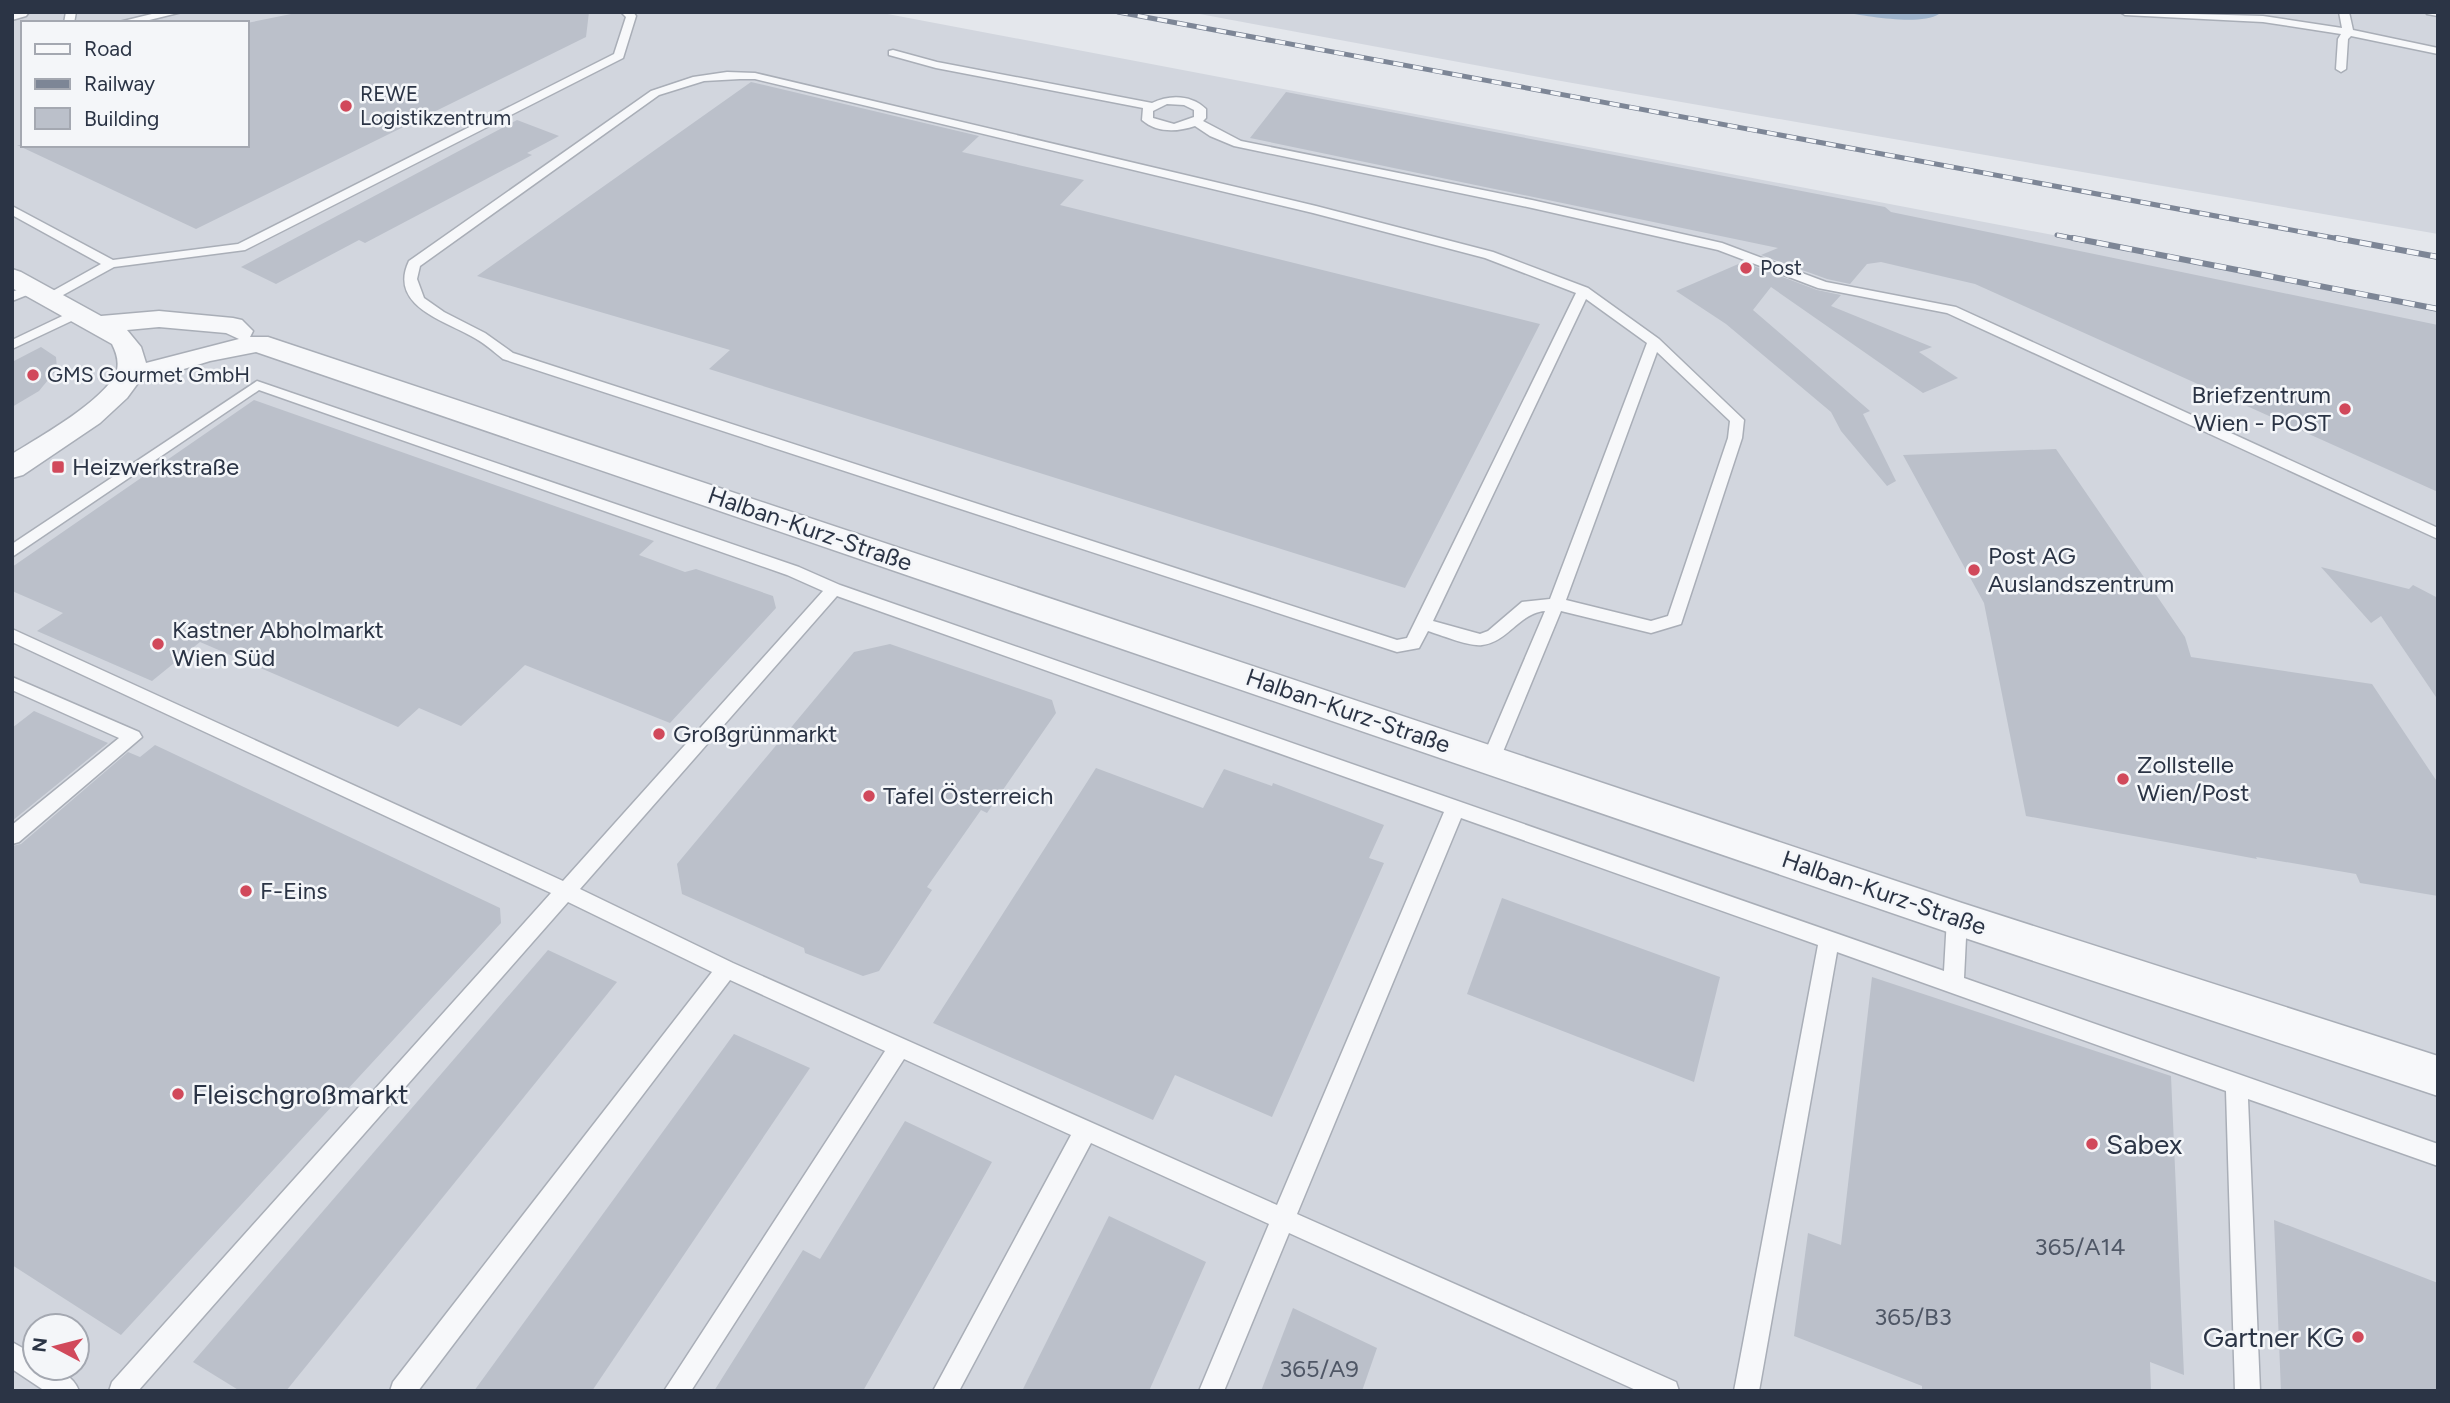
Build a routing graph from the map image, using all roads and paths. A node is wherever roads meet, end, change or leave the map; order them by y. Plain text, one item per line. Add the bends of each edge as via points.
1 (19, 12) edge
2 (177, 12) edge
3 (626, 12) edge
4 (2124, 12) edge
5 (2344, 12) edge
6 (2431, 12) edge
7 (2438, 13) edge
8 (12, 14) edge
9 (130, 21) edge
10 (2348, 33) junction
11 (2438, 51) edge
12 (892, 52) dead end
13 (2341, 69) dead end
14 (1151, 106) junction
15 (1196, 122) junction
16 (12, 210) edge
17 (111, 264) junction
18 (26, 290) edge
19 (1583, 291) junction
20 (88, 318) junction
21 (249, 337) junction
22 (1654, 342) junction
23 (12, 345) edge
24 (130, 368) junction
25 (12, 468) edge
26 (2438, 534) edge
27 (12, 552) edge
28 (834, 589) junction
29 (1556, 604) junction
30 (1423, 624) junction
31 (12, 635) edge
32 (12, 683) edge
33 (1491, 759) junction
34 (1455, 808) junction
35 (12, 836) edge
36 (566, 891) junction
37 (1957, 918) junction
38 (1829, 940) junction
39 (726, 969) junction
40 (1954, 984) junction
41 (900, 1046) junction
42 (2438, 1076) edge
43 (2237, 1084) junction
44 (1086, 1130) junction
45 (2438, 1155) edge
46 (1283, 1218) junction
47 (12, 1354) edge
48 (67, 1391) edge
49 (121, 1391) edge
50 (402, 1391) edge
51 (676, 1391) edge
52 (945, 1391) edge
53 (1212, 1391) edge
54 (1667, 1391) edge
55 (1745, 1391) edge
56 (2248, 1391) edge

1 - 8 street
2 - 9 lane
3 - 17 lane via 631,16 620,55 241,247
4 - 10 lane via 2263,19
5 - 10 lane
6 - 7 lane
10 - 11 lane
10 - 13 lane via 2343,39
12 - 14 lane via 936,65
14 - 15 lane via 1146,115 1154,124 1171,127
14 - 15 lane via 1174,100 1190,103 1202,113
15 - 26 lane via 1238,144 1722,247 1823,285 1951,310
16 - 17 lane
17 - 18 lane
18 - 20 street
19 - 22 lane
19 - 30 lane
19 - 30 lane via 1489,255 1316,210 768,79 721,74 692,78 655,93 414,264 409,277 414,295 424,307 478,334 508,356 1397,646 1413,643
20 - 21 street, Halban-Kurz-Straße via 233,326
20 - 23 lane
20 - 24 street via 122,338 130,348
21 - 24 street via 204,354
21 - 33 street, Halban-Kurz-Straße
22 - 29 lane
22 - 29 lane via 1737,420 1675,620 1651,627
24 - 25 street via 90,416
27 - 28 lane via 257,385
28 - 34 lane
28 - 36 lane
29 - 30 lane via 1528,606 1494,635 1480,640
29 - 33 lane
31 - 36 lane
32 - 35 lane via 133,737
33 - 37 street, Halban-Kurz-Straße
34 - 38 lane
34 - 46 lane
36 - 39 lane
36 - 49 lane
37 - 40 lane
37 - 42 street, Halban-Kurz-Straße
38 - 40 lane
38 - 55 lane
39 - 41 lane
39 - 50 lane
40 - 43 lane
41 - 44 lane
41 - 51 lane
43 - 45 lane
43 - 56 lane
44 - 46 lane
44 - 52 lane
46 - 53 lane
46 - 54 lane
47 - 48 lane

